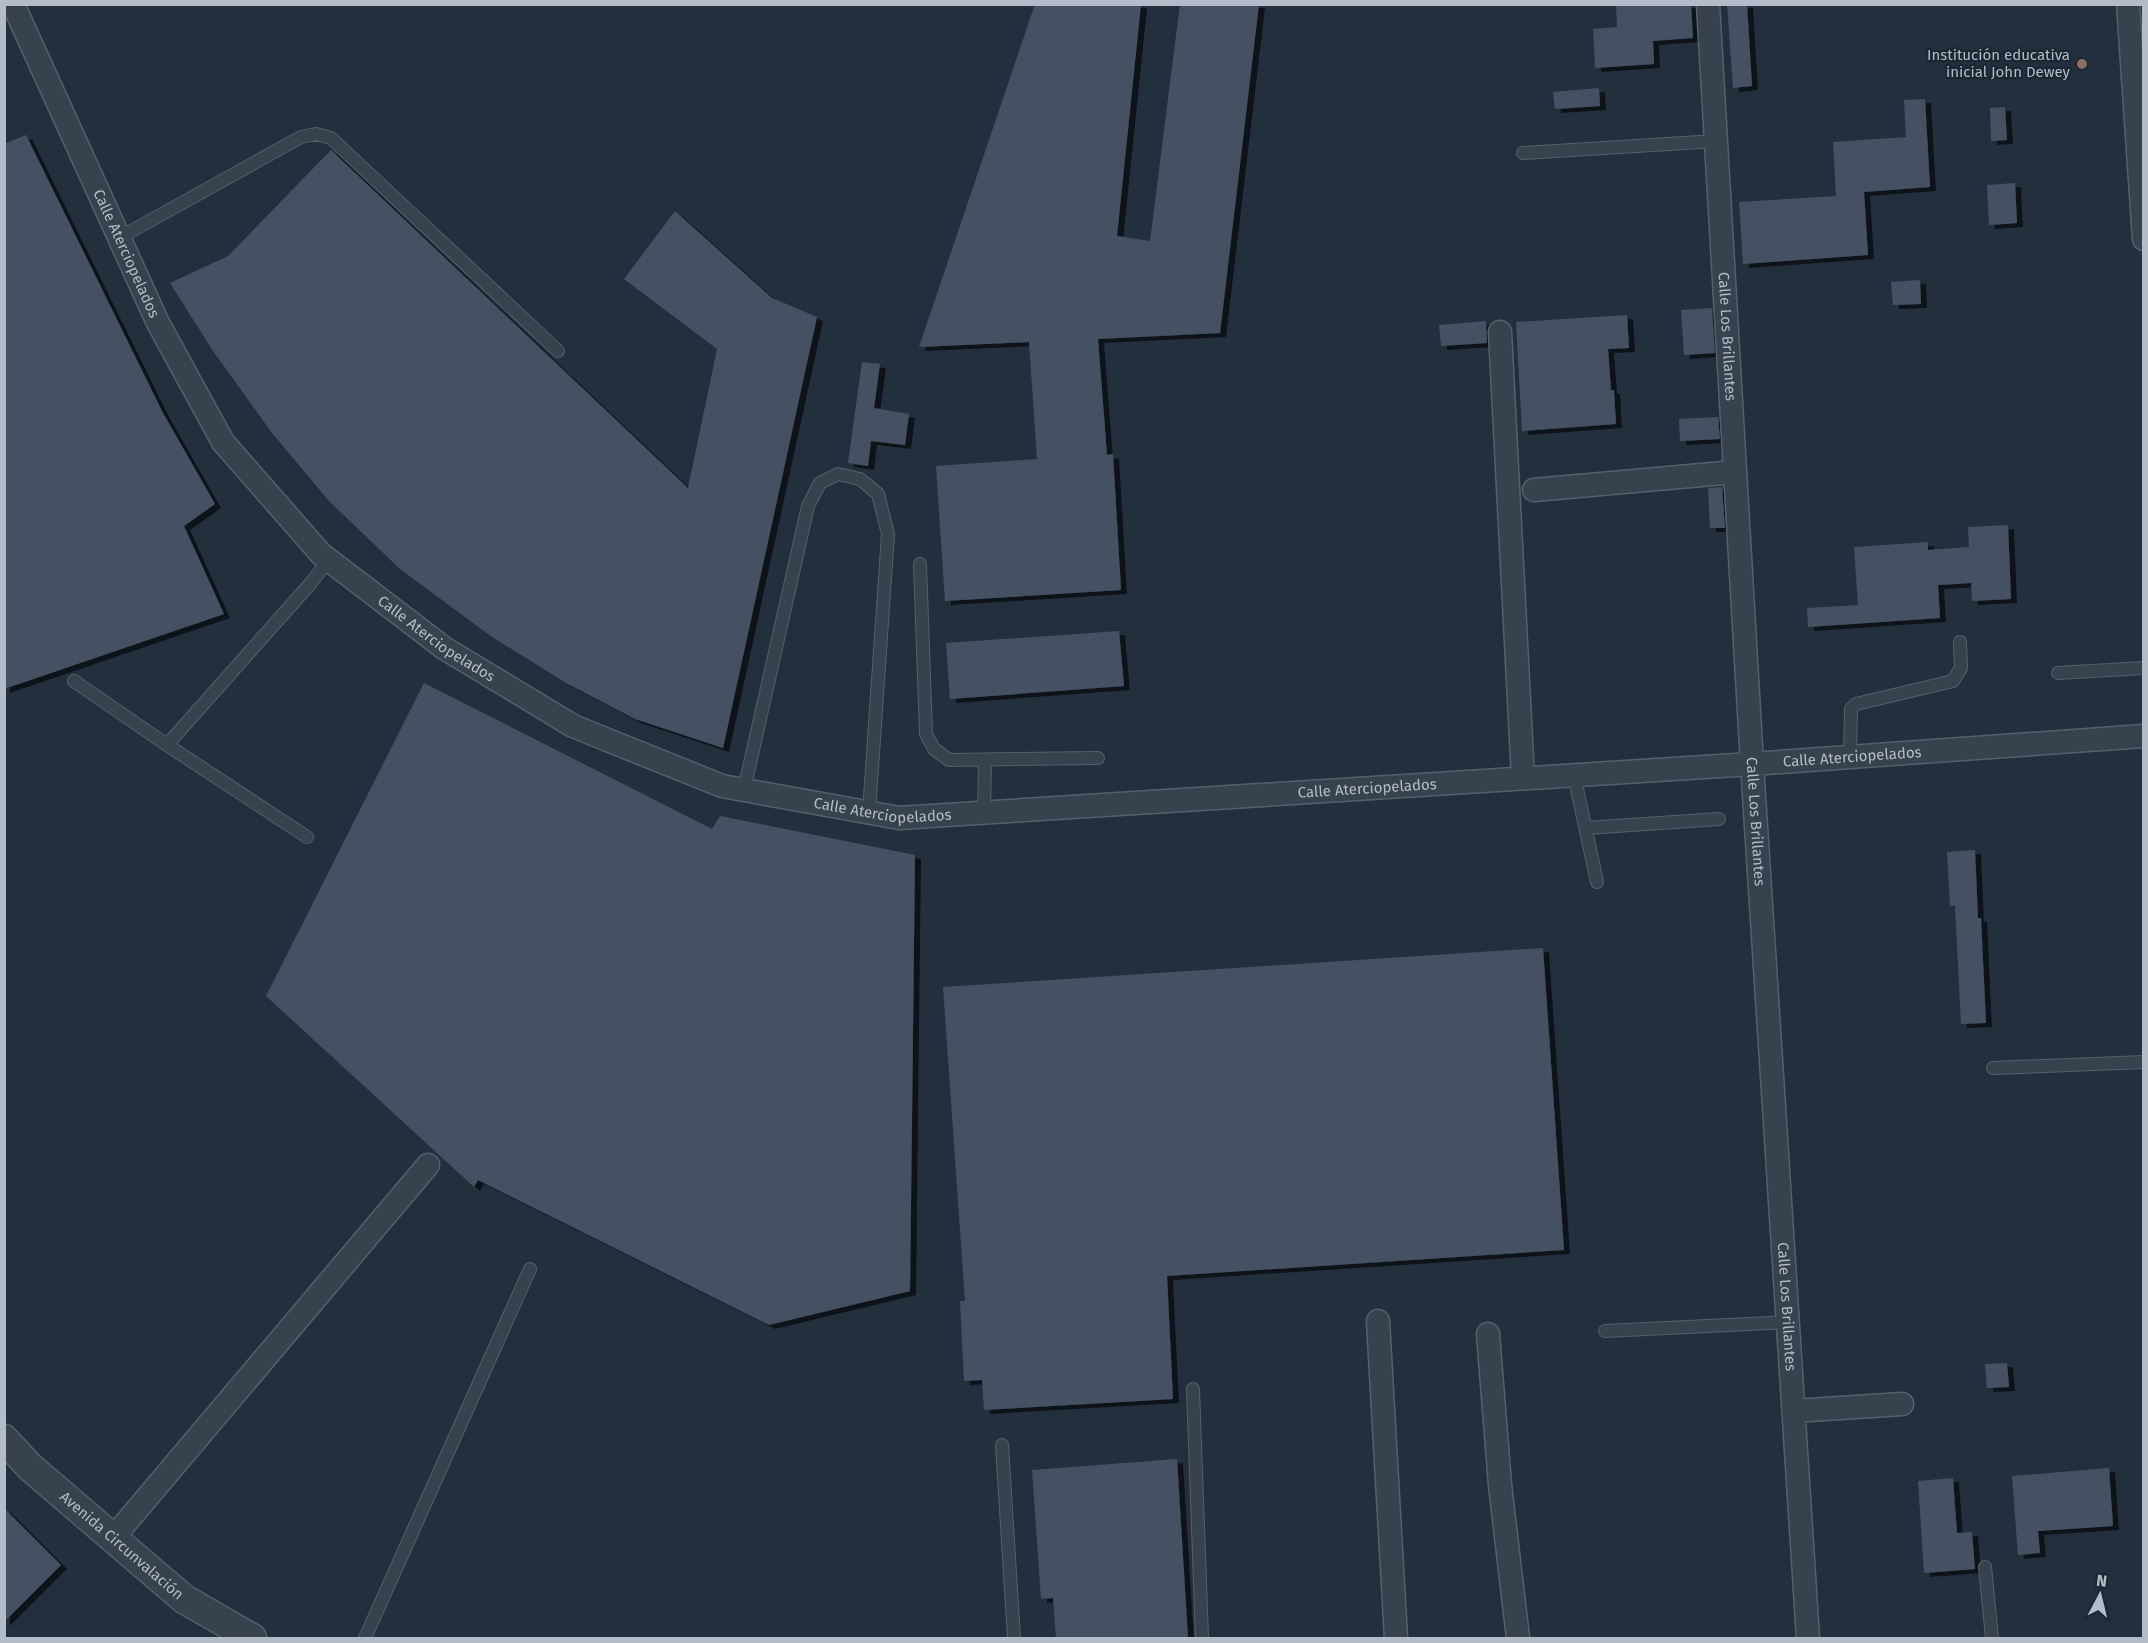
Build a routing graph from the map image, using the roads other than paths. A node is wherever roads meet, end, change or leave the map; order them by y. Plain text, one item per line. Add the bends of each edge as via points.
1 (13, 4) edge
2 (1708, 4) edge
3 (2128, 4) edge
4 (1716, 141) junction
5 (1523, 153) dead end
6 (119, 238) junction
7 (2144, 239) edge
8 (1500, 332) dead end
9 (558, 351) dead end
10 (1736, 472) junction
11 (1534, 490) dead end
12 (329, 560) junction
13 (920, 564) dead end
14 (1960, 642) dead end
15 (2144, 668) edge
16 (2058, 673) dead end
17 (74, 681) dead end
18 (2144, 736) edge
19 (167, 746) junction
20 (1850, 757) junction
21 (1098, 758) dead end
22 (985, 759) junction
23 (1752, 764) junction
24 (1574, 775) junction
25 (1524, 778) junction
26 (744, 790) junction
27 (869, 812) junction
28 (984, 812) junction
29 (1719, 819) dead end
30 (1586, 828) junction
31 (307, 837) dead end
32 (1597, 882) dead end
33 (2144, 1062) edge
34 (1993, 1068) dead end
35 (428, 1165) dead end
36 (530, 1269) dead end
37 (1378, 1322) dead end
38 (1788, 1322) junction
39 (1605, 1331) dead end
40 (1488, 1334) dead end
41 (1193, 1389) dead end
42 (1902, 1404) dead end
43 (1794, 1411) junction
44 (4, 1439) edge
45 (1002, 1445) dead end
46 (113, 1538) junction
47 (1984, 1567) dead end
48 (252, 1638) edge
49 (365, 1638) edge
50 (1014, 1638) edge
51 (1202, 1638) edge
52 (1396, 1638) edge
53 (1518, 1638) edge
54 (1808, 1638) edge
55 (1992, 1638) edge

1 - 6 street, Calle Aterciopelados
2 - 4 street, Calle Los Brillantes
3 - 7 street
4 - 5 lane
4 - 10 street, Calle Los Brillantes
6 - 9 lane via 301,137 316,134 331,138
6 - 12 street, Calle Aterciopelados via 158,323 223,442
8 - 25 street
10 - 11 street
10 - 23 street, Calle Los Brillantes
12 - 19 lane
12 - 26 street, Calle Aterciopelados via 444,648 573,726 722,786
13 - 22 lane via 926,734 934,749 950,760
14 - 20 lane via 1961,668 1953,681 1856,704 1851,709
15 - 16 lane
17 - 19 lane
18 - 20 street, Calle Aterciopelados
19 - 31 lane
20 - 23 street, Calle Aterciopelados
21 - 22 lane
22 - 28 lane
23 - 24 street, Calle Aterciopelados
23 - 38 street, Calle Los Brillantes
24 - 25 street, Calle Aterciopelados
24 - 30 lane
25 - 28 street, Calle Aterciopelados
26 - 27 street, Calle Aterciopelados
26 - 27 lane via 808,506 820,483 838,474 860,479 878,494 888,534
27 - 28 street, Calle Aterciopelados via 899,818
29 - 30 lane
30 - 32 lane
33 - 34 lane
35 - 46 street
36 - 49 lane
37 - 52 street
38 - 39 lane
38 - 43 street, Calle Los Brillantes
40 - 53 street
41 - 51 lane
42 - 43 street
43 - 54 street, Calle Los Brillantes
44 - 46 street, Avenida Circunvalación via 30,1467
45 - 50 lane
46 - 48 street, Avenida Circunvalación via 184,1599
47 - 55 lane

